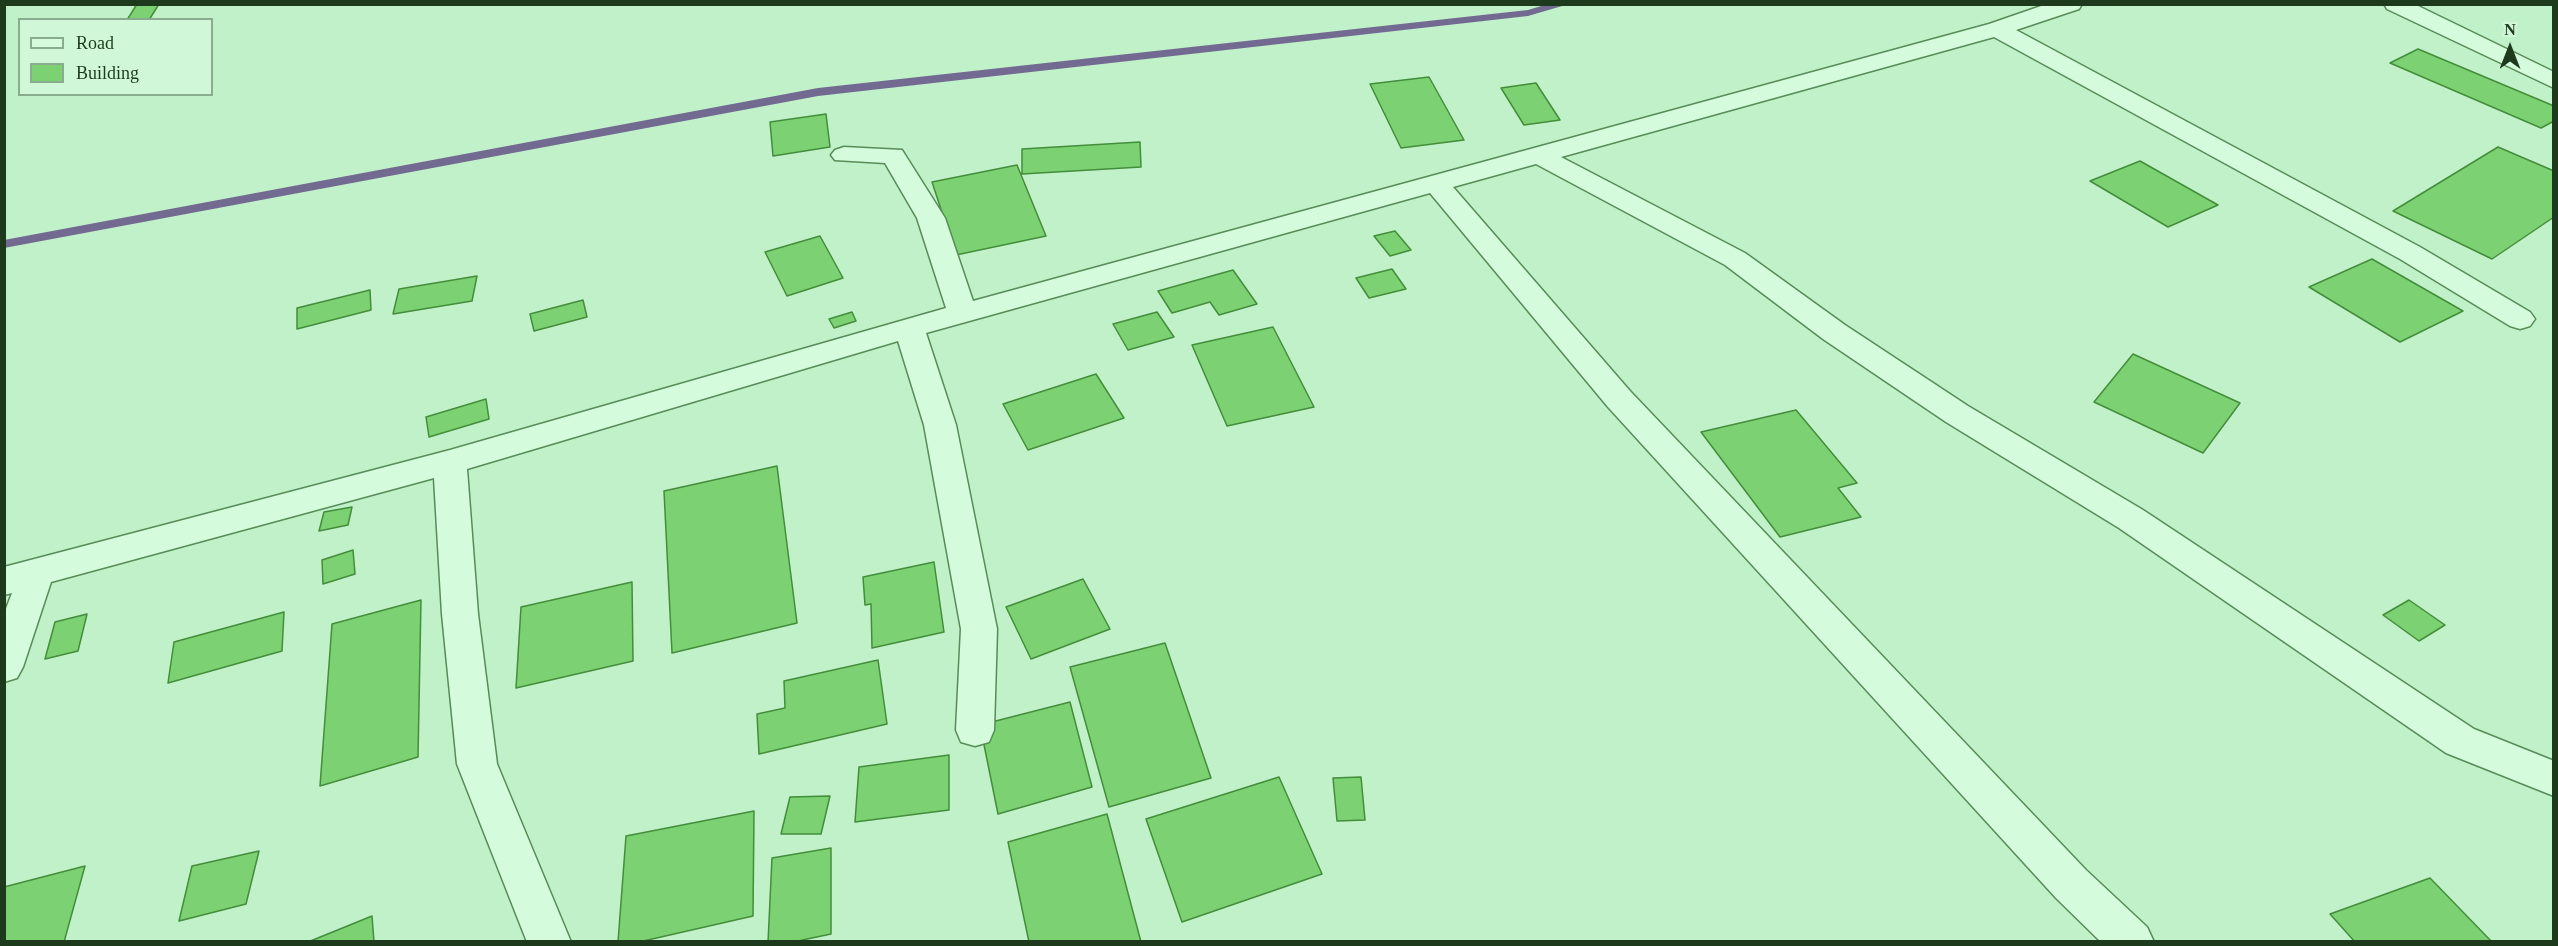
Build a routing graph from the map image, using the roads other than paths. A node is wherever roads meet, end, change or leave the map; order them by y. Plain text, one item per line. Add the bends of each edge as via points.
1 (2071, 4) edge
2 (2395, 4) edge
3 (1997, 28) junction
4 (2553, 81) edge
5 (844, 155) dead end
6 (1538, 155) junction
7 (1435, 183) junction
8 (963, 314) junction
9 (2520, 319) dead end
10 (909, 328) junction
11 (450, 462) junction
12 (21, 576) edge
13 (4, 668) edge
14 (975, 730) dead end
15 (2553, 779) edge
16 (549, 942) edge
17 (2132, 942) edge

1 - 3 street
2 - 4 street
3 - 6 street
3 - 9 street via 2410,254
5 - 8 street via 893,155 931,218
6 - 7 street
6 - 15 street via 1735,259 1834,332 1957,414 2131,519 2460,741
7 - 8 street
7 - 17 street via 1619,399 2071,884
8 - 10 street
10 - 11 street
10 - 14 street via 940,424 979,629
11 - 12 street
11 - 16 street via 460,614 477,764
12 - 13 street

